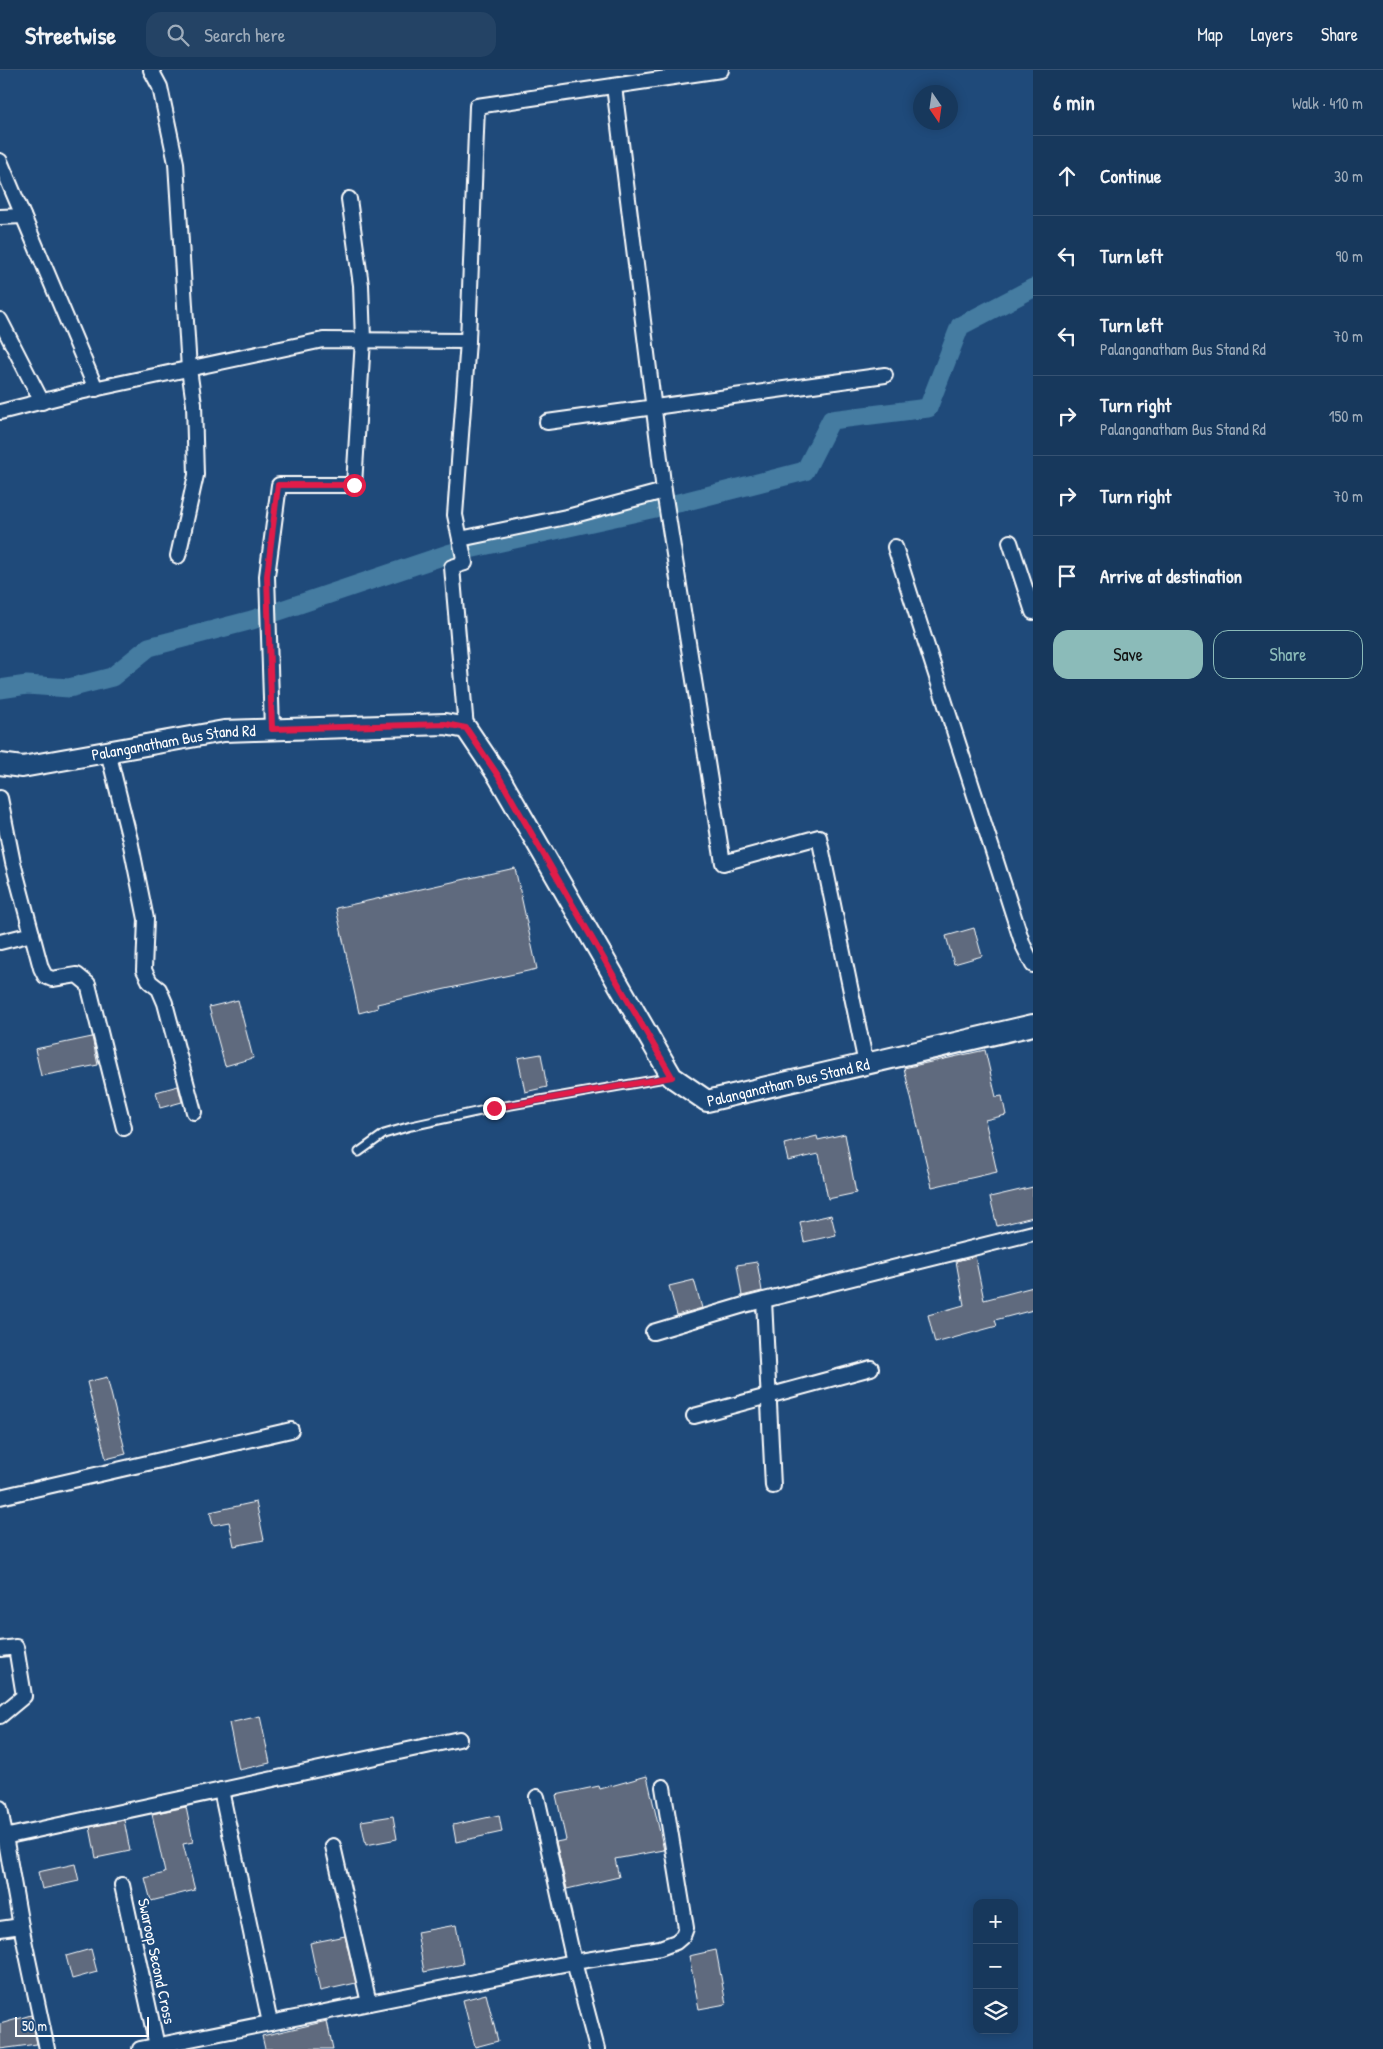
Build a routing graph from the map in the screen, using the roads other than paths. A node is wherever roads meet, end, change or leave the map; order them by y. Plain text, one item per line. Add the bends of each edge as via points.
1 (151, 70) edge
2 (721, 70) edge
3 (614, 86) junction
4 (0, 161) edge
5 (349, 199) dead end
6 (23, 216) junction
7 (0, 217) edge
8 (0, 320) edge
9 (363, 340) junction
10 (468, 341) junction
11 (188, 369) junction
12 (885, 375) dead end
13 (96, 389) junction
14 (42, 402) junction
15 (654, 407) junction
16 (0, 412) edge
17 (547, 422) dead end
18 (664, 491) junction
19 (460, 539) junction
20 (1010, 542) dead end
21 (895, 548) dead end
22 (178, 556) dead end
23 (1033, 612) edge
24 (466, 728) junction
25 (272, 729) junction
26 (108, 752) junction
27 (0, 764) edge
28 (0, 798) edge
29 (32, 934) junction
30 (0, 942) edge
31 (1033, 965) edge
32 (1033, 1025) edge
33 (866, 1064) junction
34 (672, 1077) junction
35 (194, 1112) dead end
36 (124, 1128) dead end
37 (359, 1152) dead end
38 (1033, 1234) edge
39 (764, 1300) junction
40 (653, 1332) dead end
41 (871, 1368) dead end
42 (769, 1396) junction
43 (694, 1416) dead end
44 (291, 1430) dead end
45 (774, 1486) dead end
46 (0, 1497) edge
47 (0, 1649) edge
48 (0, 1716) edge
49 (459, 1739) dead end
50 (663, 1787) dead end
51 (221, 1790) junction
52 (537, 1798) dead end
53 (0, 1808) edge
54 (4, 1837) junction
55 (333, 1846) dead end
56 (122, 1885) dead end
57 (21, 1926) junction
58 (0, 1929) edge
59 (574, 1962) junction
60 (369, 2003) junction
61 (270, 2023) junction
62 (157, 2046) junction
63 (47, 2049) edge
64 (140, 2049) edge
65 (597, 2049) edge

1 - 11 street via 160,87 176,163
2 - 3 street
3 - 10 street via 477,106
3 - 15 street
4 - 6 street
5 - 9 street via 361,285
6 - 7 street
6 - 13 street
8 - 14 street
9 - 10 street
9 - 11 street via 323,340
9 - 25 street via 354,485 278,485 267,576
10 - 19 street via 455,515
11 - 13 street
11 - 22 street via 194,404 196,475
12 - 15 street
13 - 14 street
14 - 16 street
15 - 17 street
15 - 18 street
18 - 19 street via 571,516
18 - 33 street via 723,863 819,837
19 - 24 street via 465,563 452,567
20 - 23 street
21 - 31 street via 1023,945
24 - 25 street, Palanganatham Bus Stand Rd via 445,724
24 - 34 street, Palanganatham Bus Stand Rd via 499,777
25 - 26 street, Palanganatham Bus Stand Rd via 224,731
26 - 27 street, Palanganatham Bus Stand Rd via 22,767
26 - 35 street via 146,919 144,970 165,1003
28 - 29 street
29 - 30 street
29 - 36 street via 45,976 52,979 77,975 88,984
32 - 33 street, Palanganatham Bus Stand Rd
33 - 34 street, Palanganatham Bus Stand Rd via 707,1100
34 - 37 lane via 411,1126 384,1134
38 - 39 street
39 - 40 street
39 - 42 street
41 - 42 street
42 - 43 street
42 - 45 street
44 - 46 street
47 - 48 street via 16,1647 24,1696
49 - 51 street
50 - 59 street via 685,1913 683,1936 660,1948
51 - 54 street
51 - 61 street
52 - 59 street
53 - 54 street
54 - 57 street
55 - 60 street
56 - 62 street, Swaroop Second Cross
57 - 58 street
57 - 63 street
59 - 60 street
59 - 65 street
60 - 61 street
61 - 62 street
62 - 64 street

